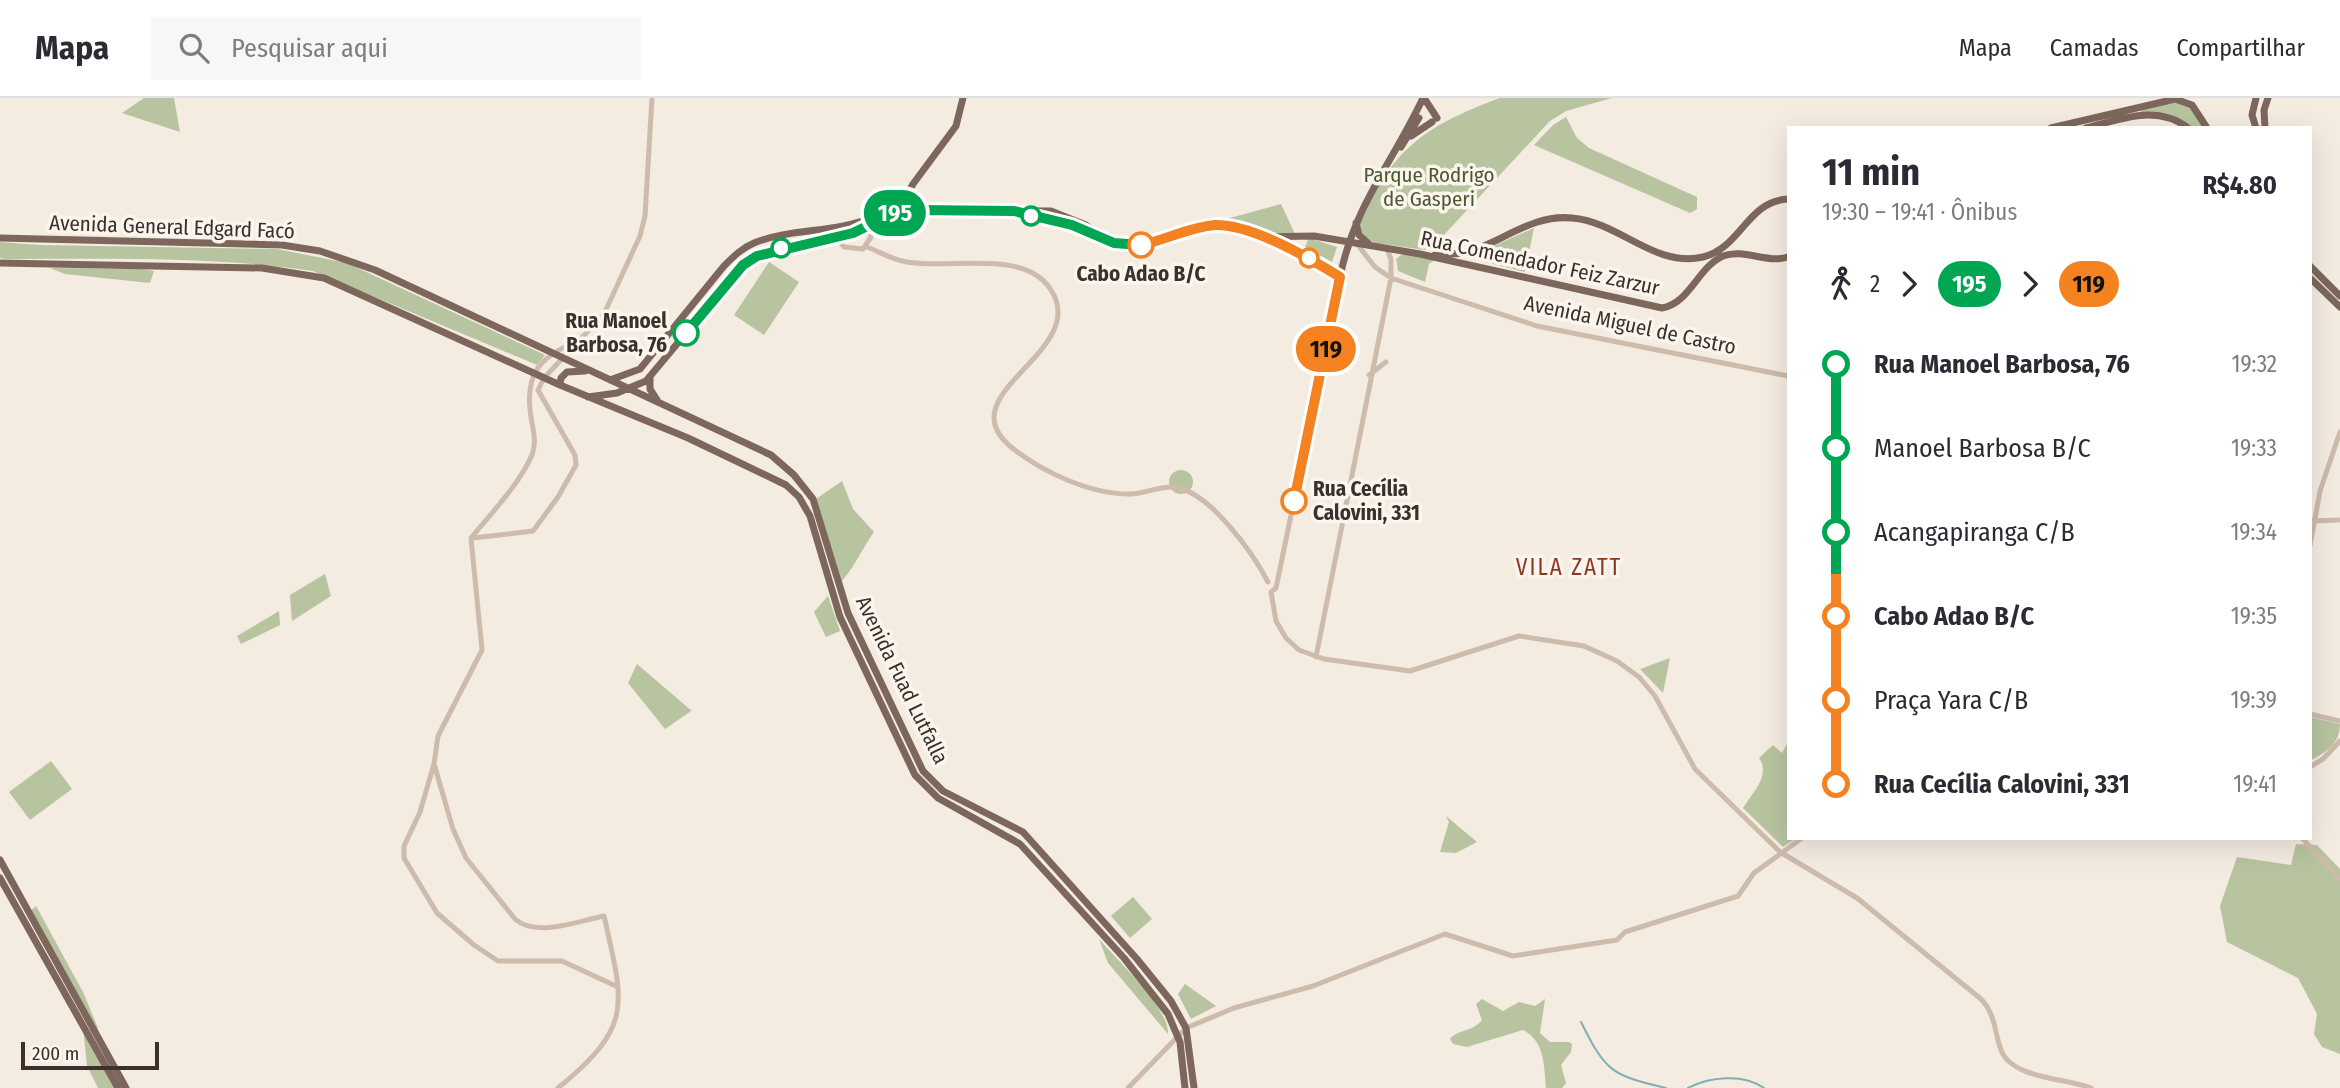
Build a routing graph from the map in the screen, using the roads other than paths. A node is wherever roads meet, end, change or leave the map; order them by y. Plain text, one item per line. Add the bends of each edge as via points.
1 (652, 98) edge
2 (963, 98) edge
3 (2256, 98) edge
4 (2268, 98) edge
5 (1426, 99) edge
6 (2060, 126) edge
7 (2095, 126) edge
8 (2185, 126) edge
9 (2206, 126) edge
10 (2255, 126) edge
11 (2265, 126) edge
12 (1408, 138) junction
13 (1389, 160) junction
14 (1787, 199) edge
15 (896, 209) junction
16 (1014, 211) junction
17 (1054, 212) junction
18 (1356, 219) junction
19 (1047, 220) junction
20 (867, 224) junction
21 (1077, 224) junction
22 (834, 227) junction
23 (1740, 231) junction
24 (1307, 235) junction
25 (836, 237) junction
26 (1260, 237) junction
27 (0, 238) edge
28 (1343, 241) junction
29 (1357, 244) junction
30 (867, 247) junction
31 (1373, 247) junction
32 (1387, 249) junction
33 (1399, 251) junction
34 (1468, 252) junction
35 (1301, 253) junction
36 (1429, 256) junction
37 (1749, 256) junction
38 (1787, 257) edge
39 (1693, 258) junction
40 (1391, 259) junction
41 (0, 263) edge
42 (1467, 265) junction
43 (2312, 268) edge
44 (1701, 274) junction
45 (1340, 277) junction
46 (1391, 278) junction
47 (2312, 280) edge
48 (2340, 296) edge
49 (2340, 307) edge
50 (580, 341) junction
51 (551, 354) junction
52 (562, 359) junction
53 (1387, 362) dead end
54 (589, 372) junction
55 (533, 373) junction
56 (1369, 375) junction
57 (1787, 376) edge
58 (650, 377) junction
59 (544, 378) junction
60 (609, 381) junction
61 (560, 386) junction
62 (632, 389) junction
63 (538, 390) junction
64 (528, 395) junction
65 (588, 397) junction
66 (660, 402) junction
67 (2340, 432) edge
68 (2312, 520) edge
69 (2340, 520) edge
70 (471, 538) junction
71 (1272, 582) junction
72 (1316, 657) junction
73 (2312, 714) edge
74 (2340, 721) edge
75 (2340, 741) edge
76 (434, 764) junction
77 (2312, 766) edge
78 (429, 783) junction
79 (441, 788) junction
80 (1798, 840) edge
81 (2304, 840) edge
82 (1780, 852) junction
83 (0, 860) edge
84 (0, 878) edge
85 (2340, 879) edge
86 (618, 987) junction
87 (1200, 1023) junction
88 (1186, 1028) junction
89 (1179, 1037) junction
90 (1189, 1037) junction
91 (118, 1088) edge
92 (126, 1088) edge
93 (558, 1088) edge
94 (1128, 1088) edge
95 (1185, 1088) edge
96 (1194, 1088) edge
97 (2091, 1088) edge

1 - 50 street via 643,225 604,314
2 - 15 main road via 956,126
3 - 10 main road via 2252,115
4 - 11 main road
5 - 12 main road
5 - 12 main road via 1434,120
5 - 13 main road
6 - 9 main road via 2175,99 2192,105
7 - 8 main road via 2147,114 2170,117
12 - 13 main road
13 - 18 main road
14 - 23 main road via 1762,207
15 - 16 main road
15 - 20 main road
16 - 17 main road
16 - 19 main road
17 - 19 main road
17 - 21 main road
18 - 28 main road
18 - 31 main road via 1358,234
19 - 21 main road
20 - 22 main road
20 - 25 main road
20 - 30 street via 871,237
21 - 26 main road via 1122,245 1142,245 1214,225
22 - 25 street
22 - 60 main road via 769,238 738,252 640,369
23 - 37 main road via 1738,246
23 - 39 main road via 1722,248
24 - 26 main road, Rua Comendador Feiz Zarzur
24 - 28 main road, Rua Comendador Feiz Zarzur
24 - 35 main road via 1299,242
25 - 30 street via 844,247
25 - 58 main road via 778,249 743,265
26 - 35 main road
27 - 51 main road, Avenida General Edgard Facó via 229,243 320,251 375,270
28 - 29 main road, Rua Comendador Feiz Zarzur
28 - 45 main road
29 - 31 main road, Rua Comendador Feiz Zarzur
29 - 46 street, Avenida Miguel de Castro via 1375,267
30 - 71 street via 906,262 1006,265 1036,274 1056,299 1058,322 1049,342 999,399 997,429 1006,442 1053,473 1097,489 1127,494 1171,487 1186,491 1243,539
31 - 32 main road, Rua Comendador Feiz Zarzur
32 - 33 main road, Rua Comendador Feiz Zarzur
32 - 40 street
33 - 36 main road, Rua Comendador Feiz Zarzur
33 - 40 main road
34 - 36 main road
34 - 39 main road via 1528,225 1571,218 1608,227 1661,255
34 - 42 main road via 1464,258
35 - 45 main road
36 - 42 main road, Rua Comendador Feiz Zarzur
37 - 38 main road, Rua Comendador Feiz Zarzur
37 - 44 main road, Rua Comendador Feiz Zarzur via 1721,257
39 - 44 main road via 1701,265
40 - 46 street
41 - 55 main road, Avenida General Edgard Facó via 236,267 310,274 381,301
42 - 44 main road, Rua Comendador Feiz Zarzur via 1662,308 1679,301
43 - 48 main road
45 - 71 street
46 - 56 street
46 - 57 street, Avenida Miguel de Castro via 1537,326
47 - 49 main road
50 - 51 street
50 - 52 street
51 - 52 main road, Avenida General Edgard Facó
51 - 55 street
52 - 54 main road, Avenida General Edgard Facó
52 - 59 street
53 - 56 street
54 - 60 main road, Avenida General Edgard Facó
54 - 61 main road via 567,372
55 - 59 main road, Avenida General Edgard Facó
55 - 64 street
56 - 72 street
58 - 62 main road
58 - 66 main road via 650,389
59 - 61 main road, Avenida General Edgard Facó
59 - 63 street
60 - 62 main road, Avenida Fuad Lutfalla
61 - 65 main road, Avenida General Edgard Facó
62 - 65 main road
62 - 66 main road, Avenida Fuad Lutfalla
63 - 64 street
63 - 70 street via 575,455 574,473 533,531
64 - 70 street via 535,434 532,455
65 - 89 main road, Avenida Fuad Lutfalla via 733,458 786,485 799,497 812,521 840,617 915,775 938,799 1002,832 1030,853 1157,997
66 - 88 main road, Avenida Fuad Lutfalla via 766,452 803,486 815,505 848,613 923,771 943,791 1029,838 1137,958
67 - 68 street
68 - 69 street
70 - 76 street via 482,650 438,736
71 - 72 street via 1276,621 1290,644
72 - 82 street via 1410,671 1519,636 1584,646 1639,677 1667,713 1695,769
73 - 74 street
75 - 77 street
76 - 78 street
76 - 79 street
78 - 79 street via 433,780
78 - 86 street via 404,846 406,864 437,913 492,958 522,963 562,961
79 - 86 street via 466,858 522,926 604,916
80 - 82 street
81 - 85 street
82 - 87 street via 1754,873 1738,896 1625,932 1616,940 1513,956 1445,934 1313,986 1234,1008
82 - 97 street via 1857,898 1972,991 1993,1013 2001,1050 2013,1064
83 - 92 main road
84 - 91 main road
86 - 93 street via 620,1010 607,1041
87 - 88 street
87 - 90 street
88 - 89 street
88 - 90 main road, Avenida Fuad Lutfalla
89 - 90 street
89 - 94 street
89 - 95 main road, Avenida Fuad Lutfalla
90 - 96 main road, Avenida Fuad Lutfalla

